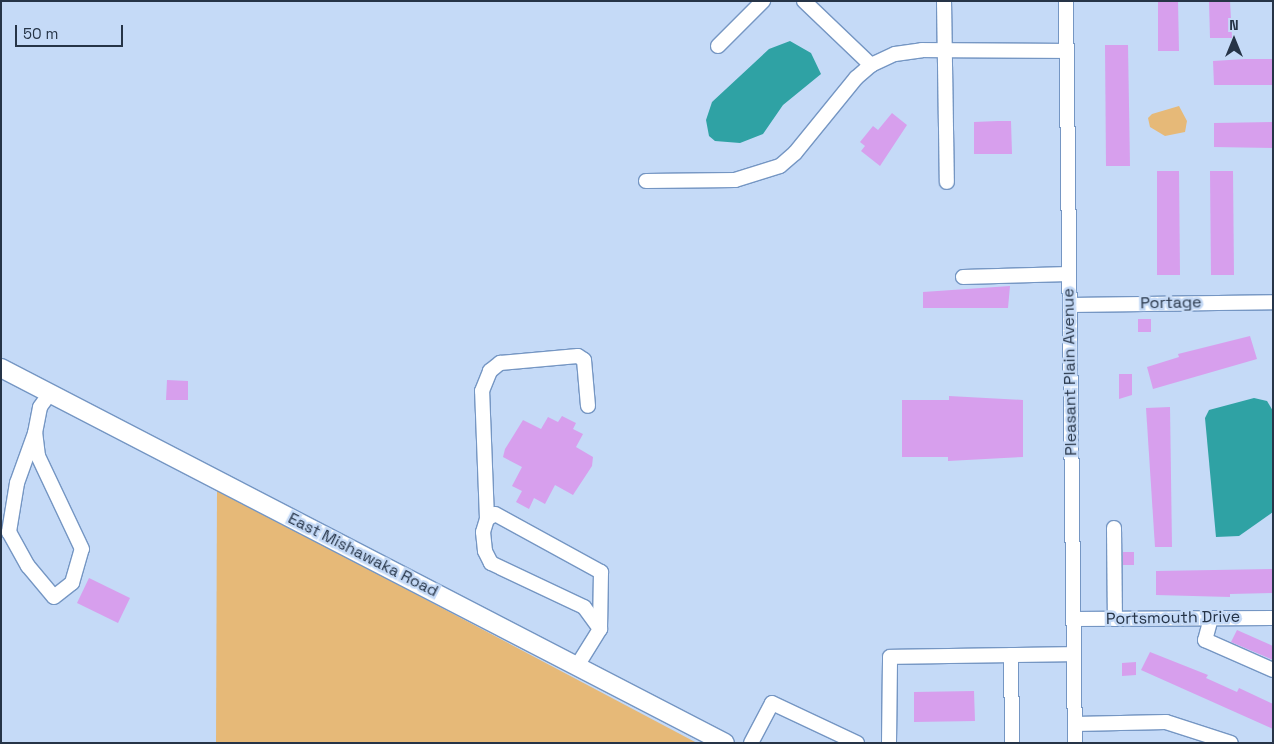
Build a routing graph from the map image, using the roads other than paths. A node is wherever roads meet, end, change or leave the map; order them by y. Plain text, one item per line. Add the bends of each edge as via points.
1 (763, 1) edge
2 (804, 1) edge
3 (944, 1) edge
4 (1066, 1) edge
5 (718, 46) dead end
6 (944, 50) junction
7 (1067, 51) junction
8 (871, 65) junction
9 (646, 181) dead end
10 (947, 182) dead end
11 (1069, 274) junction
12 (963, 277) dead end
13 (1273, 302) edge
14 (1070, 305) junction
15 (1, 368) edge
16 (50, 393) junction
17 (588, 406) dead end
18 (35, 433) junction
19 (487, 519) junction
20 (1114, 528) dead end
21 (1211, 618) junction
22 (1273, 618) edge
23 (1073, 619) junction
24 (1115, 619) junction
25 (600, 629) junction
26 (1074, 654) junction
27 (1011, 655) junction
28 (577, 666) junction
29 (1273, 670) edge
30 (1075, 724) junction
31 (726, 743) edge
32 (752, 743) edge
33 (857, 743) edge
34 (889, 743) edge
35 (1012, 743) edge
36 (1075, 743) edge
37 (1231, 743) edge

1 - 5 street
2 - 8 street
3 - 6 street
4 - 7 street, Pleasant Plain Avenue
6 - 7 street
6 - 8 street via 895,54
6 - 10 street
7 - 11 street, Pleasant Plain Avenue
8 - 9 street via 856,78 796,153 780,166 735,180
11 - 12 street
11 - 14 street, Pleasant Plain Avenue
13 - 14 street, Portage
14 - 23 street, Pleasant Plain Avenue
15 - 16 main road, East Mishawaka Road
16 - 18 street via 40,406
16 - 28 main road, East Mishawaka Road
17 - 19 street via 584,360 578,356 500,363 490,371 482,391
18 - 18 street via 38,456 82,549 72,583 54,597 28,566 9,532 17,483
19 - 25 street via 484,542 491,563 584,607
19 - 25 street via 495,514 601,572
20 - 24 street
21 - 22 street, Portsmouth Drive
21 - 24 street, Portsmouth Drive
21 - 29 street via 1205,640
23 - 24 street, Portsmouth Drive
23 - 26 street, Pleasant Plain Avenue
25 - 28 street
26 - 27 street
26 - 30 street, Pleasant Plain Avenue
27 - 34 street via 890,657
27 - 35 street
28 - 31 main road, East Mishawaka Road
30 - 36 street, Pleasant Plain Avenue
30 - 37 street via 1166,722
32 - 33 street via 772,703

